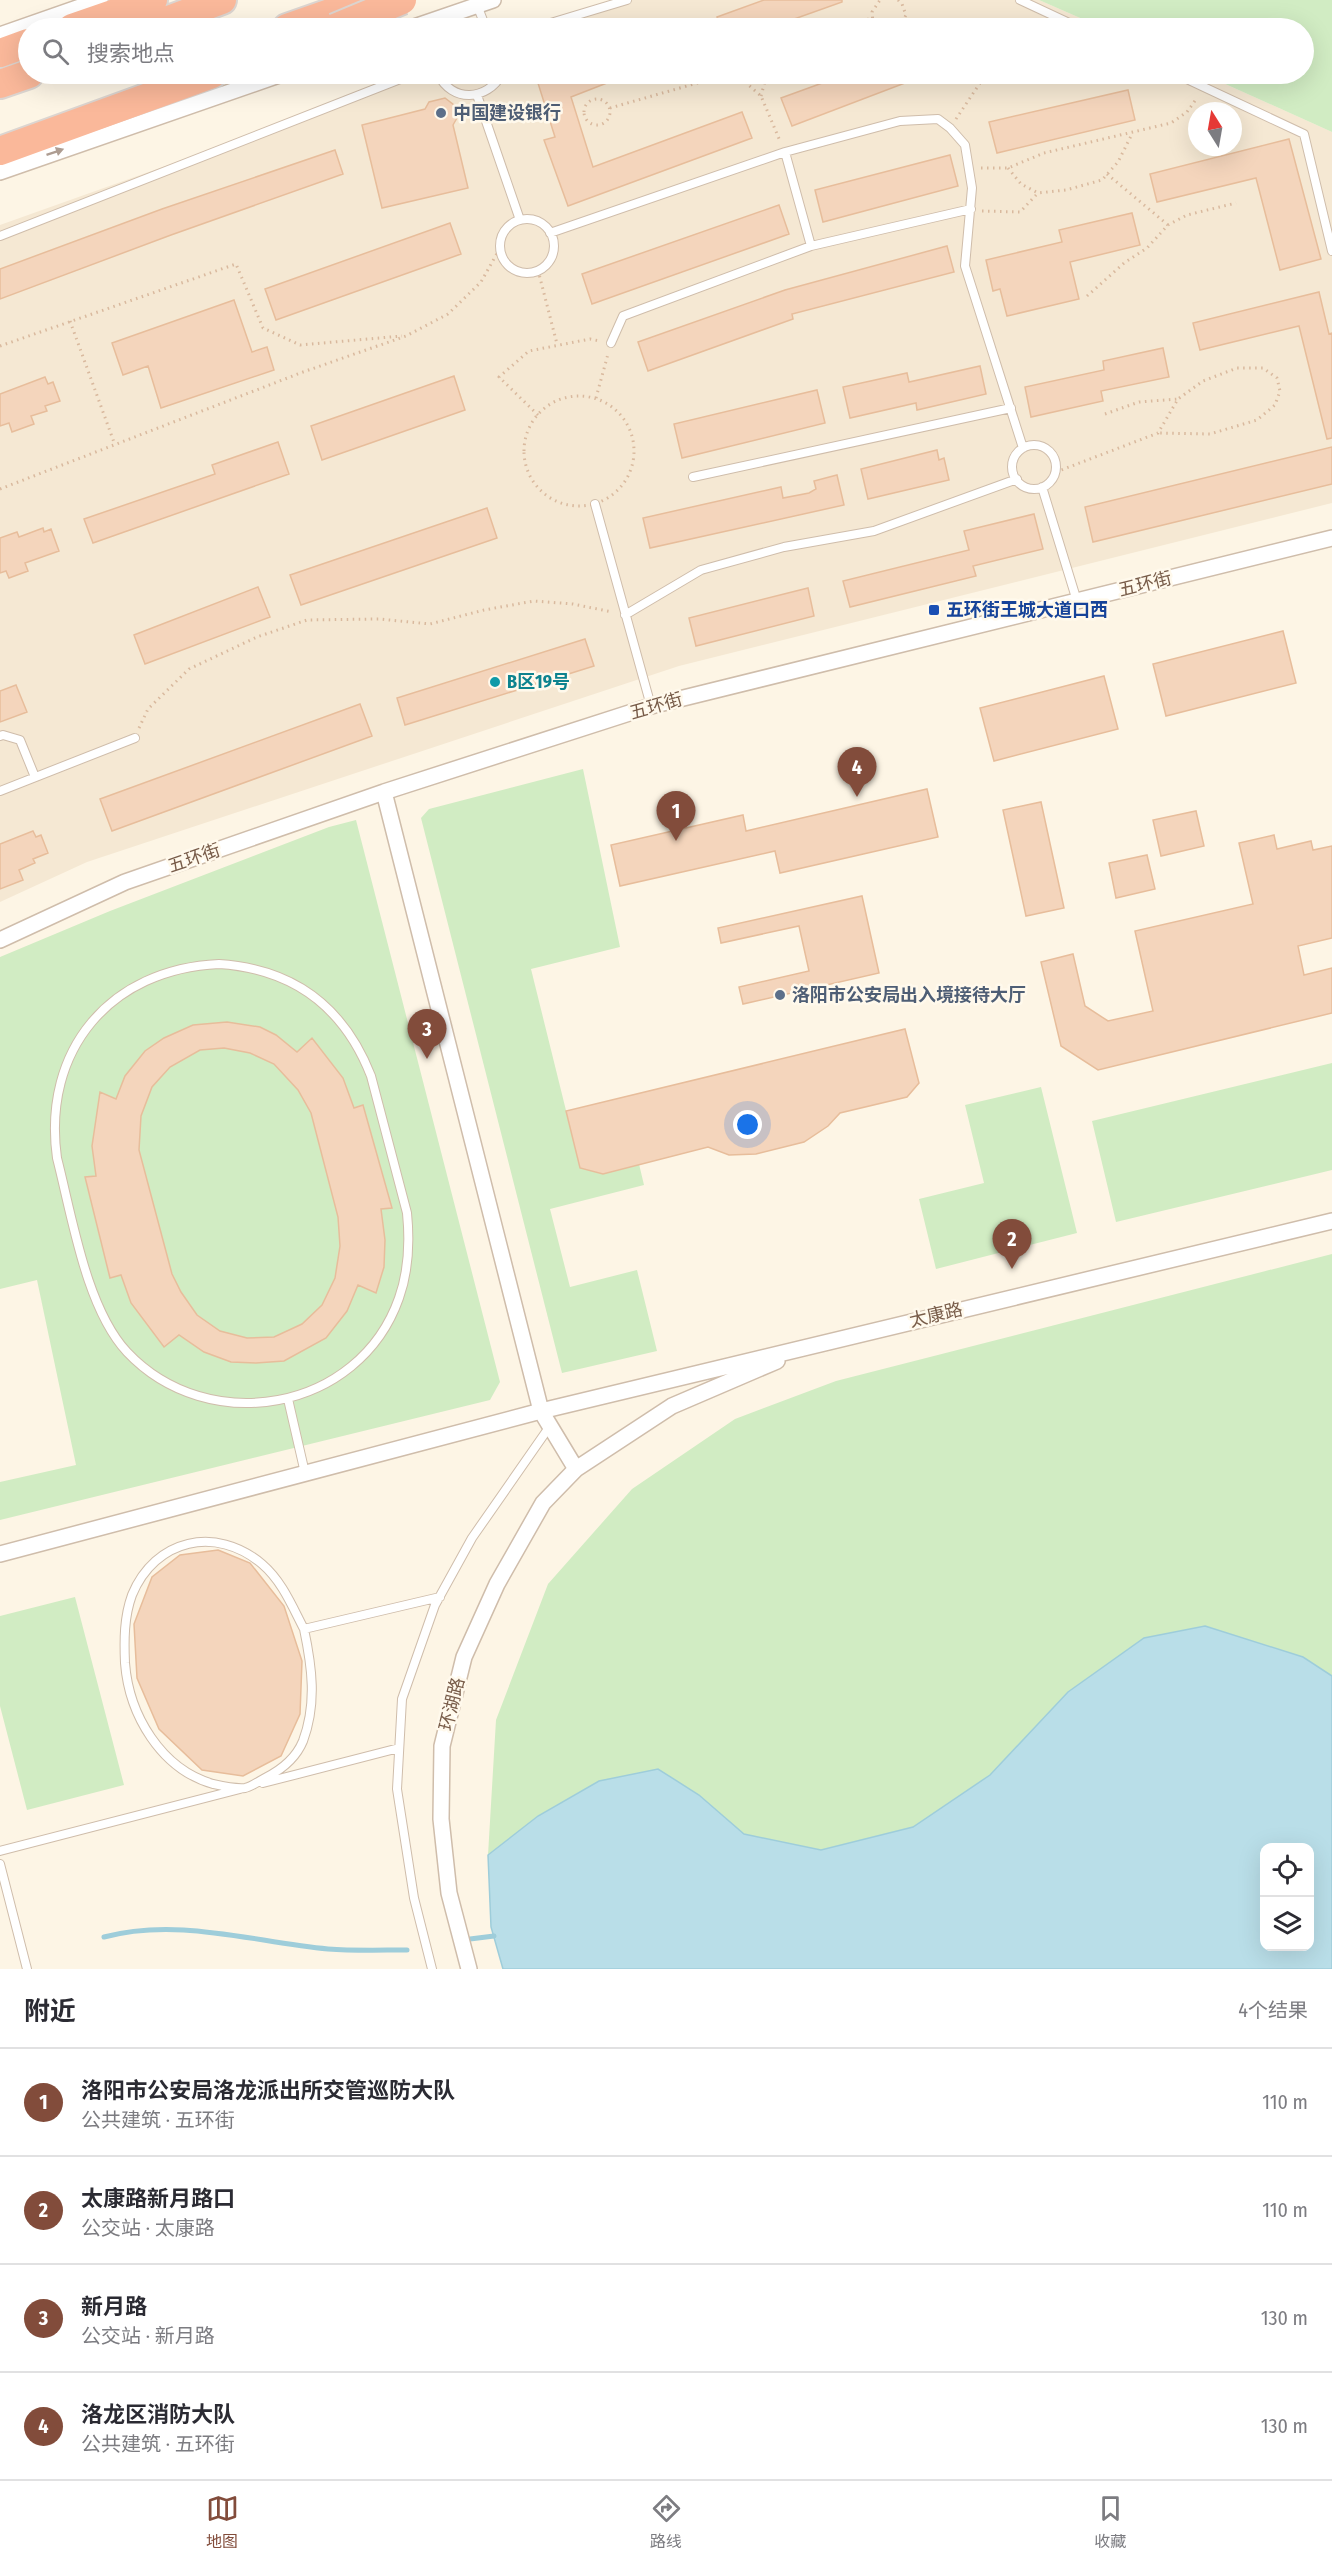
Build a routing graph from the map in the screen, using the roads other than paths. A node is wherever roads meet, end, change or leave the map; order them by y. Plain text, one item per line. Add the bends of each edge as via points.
1 (100, 0) edge
2 (153, 0) edge
3 (222, 0) edge
4 (367, 0) edge
5 (402, 0) edge
6 (493, 0) edge
7 (627, 0) edge
8 (1020, 0) edge
9 (477, 5) junction
10 (49, 18) edge
11 (101, 18) edge
12 (174, 18) edge
13 (316, 18) edge
14 (359, 18) edge
15 (443, 18) edge
16 (482, 18) edge
17 (567, 18) edge
18 (1059, 18) edge
19 (18, 29) edge
20 (0, 35) edge
21 (18, 47) edge
22 (0, 53) edge
23 (18, 78) edge
24 (0, 84) edge
25 (133, 84) edge
26 (186, 84) edge
27 (253, 84) edge
28 (388, 84) edge
29 (444, 84) edge
30 (495, 84) edge
31 (1198, 84) edge
32 (477, 95) junction
33 (0, 131) edge
34 (0, 152) edge
35 (785, 152) junction
36 (0, 172) edge
37 (971, 209) junction
38 (520, 220) junction
39 (550, 233) junction
40 (0, 236) edge
41 (811, 246) junction
42 (1332, 251) edge
43 (611, 343) road end
44 (1011, 408) junction
45 (1023, 448) junction
46 (693, 477) dead end
47 (1017, 479) junction
48 (1042, 487) junction
49 (595, 504) road end
50 (1332, 538) edge
51 (1077, 601) junction
52 (625, 615) junction
53 (651, 706) junction
54 (0, 736) edge
55 (135, 738) road end
56 (35, 777) junction
57 (0, 791) edge
58 (384, 792) junction
59 (0, 940) edge
60 (1332, 1221) edge
61 (904, 1323) junction
62 (288, 1399) junction
63 (541, 1411) junction
64 (550, 1426) junction
65 (576, 1469) junction
66 (305, 1473) junction
67 (0, 1554) edge
68 (440, 1597) junction
69 (304, 1629) junction
70 (399, 1748) junction
71 (246, 1788) junction
72 (0, 1851) edge
73 (0, 1864) edge
74 (27, 1969) edge
75 (432, 1969) edge
76 (469, 1969) edge

1 - 10 street
2 - 11 highway
3 - 12 highway
4 - 13 highway
5 - 14 highway, bridge
6 - 9 street
7 - 17 lane
8 - 18 lane
9 - 15 street
9 - 16 lane
19 - 20 street
21 - 22 highway
23 - 24 highway
25 - 33 highway
26 - 34 highway
36 -> 27 street
28 - 40 lane
29 - 32 lane via 454,92
30 - 32 lane
31 - 42 lane via 1304,134
32 - 38 lane
35 - 37 lane via 900,121 938,119 965,145
35 - 39 lane
35 - 41 lane
37 - 41 lane
37 - 44 lane via 965,266
38 - 39 lane via 537,221
38 - 39 lane via 505,230 500,248 513,269 538,270 551,258
41 - 43 lane via 623,316
44 - 45 lane
44 - 46 lane
45 - 47 lane via 1014,459
45 - 48 lane via 1037,445 1050,452 1056,464 1053,478
47 - 48 lane via 1028,488
47 - 52 lane via 874,531 784,548 701,570
48 - 51 lane
49 - 52 lane
50 - 51 street, 五环街
51 - 53 street, 五环街
52 - 53 lane
53 - 58 street, 五环街
54 - 56 lane via 20,740
55 - 56 lane
56 - 57 lane
58 - 59 street, 五环街 via 125,882
58 - 63 street
60 - 61 street, 太康路
61 - 63 street, 太康路
61 - 65 street, 环湖路 via 780,1360 672,1406
62 - 62 lane via 346,1370 363,1355 389,1320 406,1268 407,1213 371,1076 342,1023 313,996 278,976 239,965 179,968 122,994 80,1039 69,1057 56,1096 57,1158 93,1295 113,1335 127,1352 160,1380 200,1397 244,1404
62 - 66 lane
63 - 64 street
63 - 66 street, 太康路
64 - 65 street
64 - 68 lane via 472,1538
65 - 76 street, 环湖路 via 543,1503 497,1584 464,1657 442,1746 441,1819 449,1893
66 - 67 street, 太康路
68 - 69 lane
68 - 70 lane via 402,1699
69 - 71 lane via 313,1692 302,1743 290,1762
69 - 71 lane via 285,1592 263,1565 246,1552 223,1543 180,1545 162,1555 147,1568 131,1599 125,1622 127,1679 149,1736 170,1761 196,1779
70 - 71 lane
70 - 75 lane via 397,1789 414,1898
71 - 72 lane
73 - 74 lane

